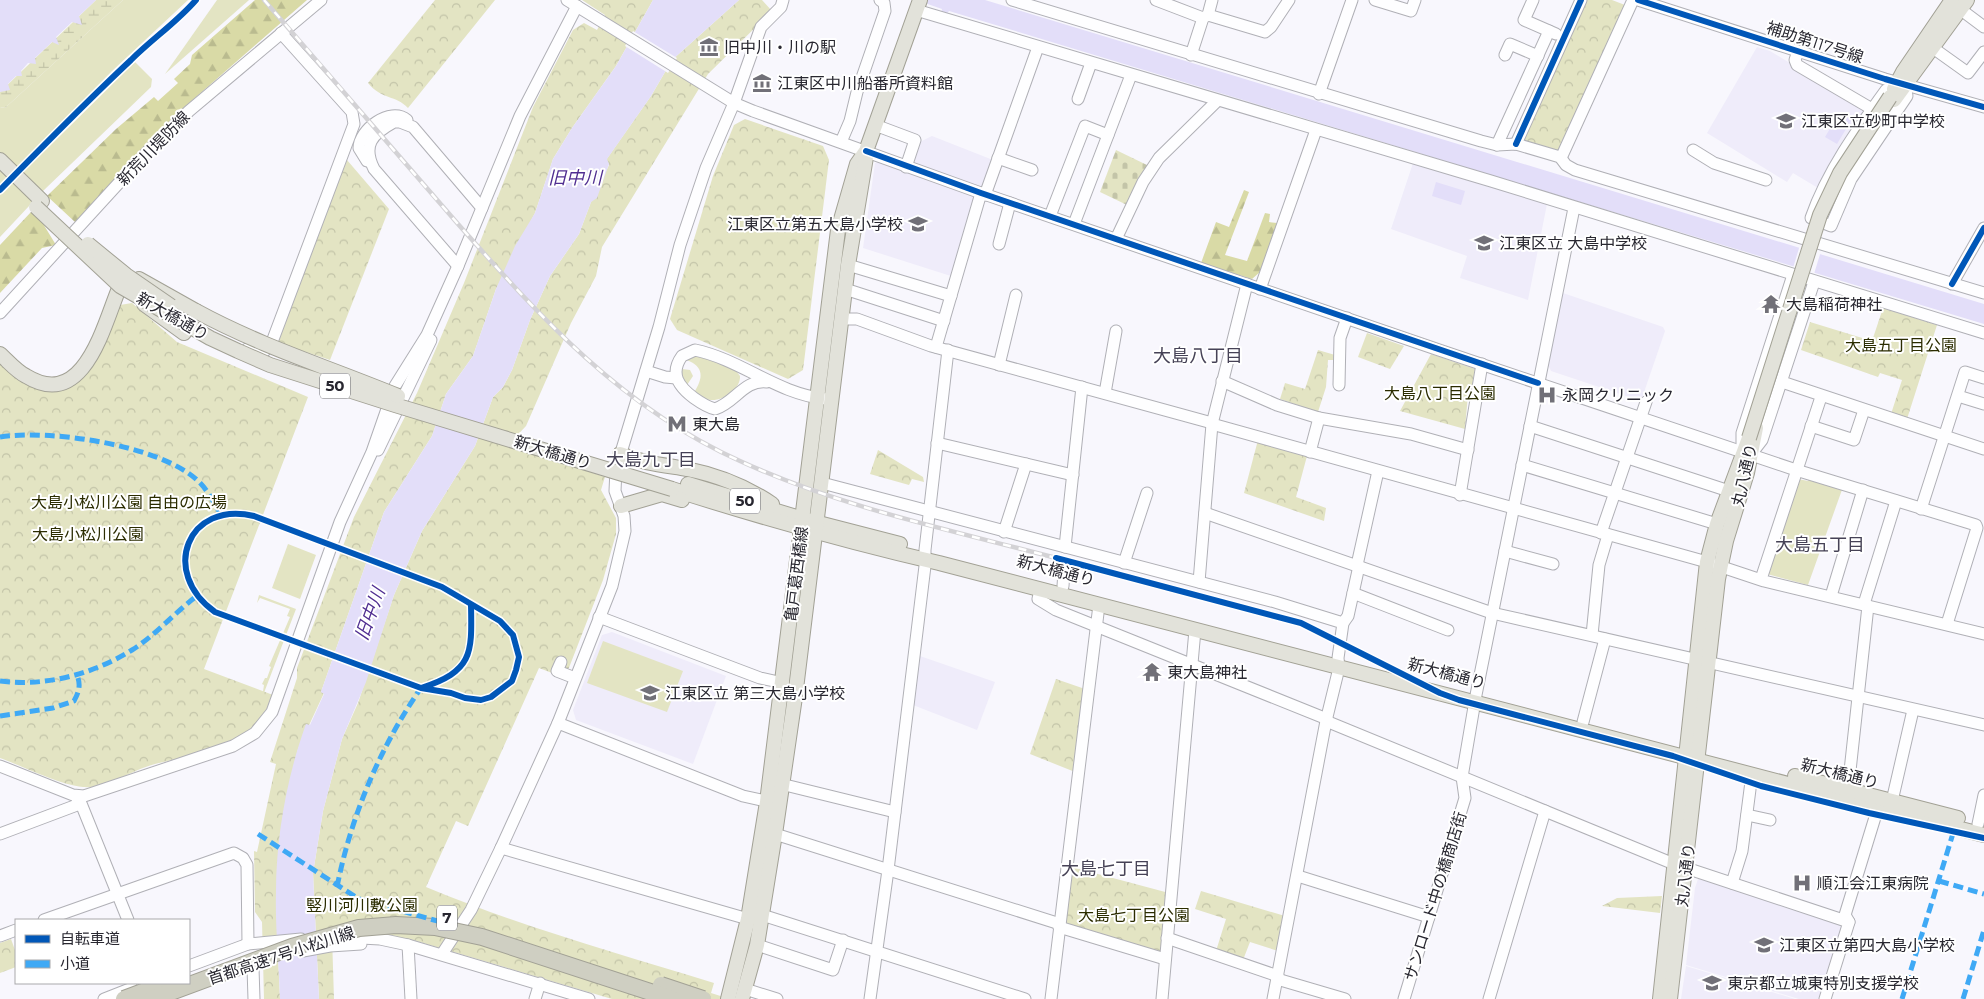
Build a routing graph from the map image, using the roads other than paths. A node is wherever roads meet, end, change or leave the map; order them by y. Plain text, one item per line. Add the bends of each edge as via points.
1 (321, 0) edge
2 (566, 0) edge
3 (783, 0) edge
4 (880, 0) edge
5 (1012, 0) edge
6 (1156, 0) edge
7 (1212, 0) edge
8 (1289, 0) edge
9 (1352, 0) edge
10 (1375, 0) edge
11 (1414, 0) edge
12 (1533, 0) edge
13 (1581, 0) edge
14 (1633, 0) edge
15 (1638, 0) edge
16 (1960, 3) edge
17 (577, 6) junction
18 (918, 6) edge
19 (1205, 17) junction
20 (1984, 27) edge
21 (1549, 31) junction
22 (281, 33) junction
23 (1564, 38) junction
24 (1038, 47) junction
25 (1933, 48) junction
26 (1798, 51) junction
27 (1984, 52) edge
28 (1191, 55) junction
29 (1505, 55) dead end
30 (1538, 56) junction
31 (1091, 63) junction
32 (1131, 75) junction
33 (1902, 84) junction
34 (1319, 94) junction
35 (1078, 99) dead end
36 (1217, 101) junction
37 (734, 103) junction
38 (1984, 107) edge
39 (1872, 109) junction
40 (875, 126) junction
41 (1316, 130) junction
42 (1108, 135) junction
43 (841, 142) junction
44 (1516, 144) junction
45 (1497, 145) junction
46 (1693, 150) dead end
47 (866, 151) junction
48 (998, 158) junction
49 (1561, 158) junction
50 (0, 160) edge
51 (906, 167) junction
52 (1032, 170) dead end
53 (0, 171) edge
54 (1766, 180) dead end
55 (983, 194) junction
56 (1010, 203) junction
57 (39, 204) junction
58 (482, 208) junction
59 (1574, 208) junction
60 (1050, 216) junction
61 (1811, 218) junction
62 (1074, 224) junction
63 (1831, 226) junction
64 (1984, 228) edge
65 (71, 236) junction
66 (1116, 239) junction
67 (1803, 239) junction
68 (999, 244) dead end
69 (1824, 246) junction
70 (92, 247) junction
71 (458, 266) junction
72 (832, 271) junction
73 (1792, 275) junction
74 (846, 281) junction
75 (121, 282) junction
76 (1814, 282) junction
77 (1246, 284) junction
78 (1952, 284) junction
79 (1260, 289) junction
80 (1984, 293) edge
81 (1016, 295) dead end
82 (951, 296) junction
83 (828, 298) junction
84 (0, 313) edge
85 (1347, 318) junction
86 (842, 319) junction
87 (944, 320) junction
88 (1116, 331) dead end
89 (1984, 333) edge
90 (936, 347) junction
91 (948, 350) junction
92 (0, 354) edge
93 (732, 364) junction
94 (1482, 364) junction
95 (999, 365) junction
96 (646, 371) junction
97 (676, 378) junction
98 (1984, 378) edge
99 (1222, 381) junction
100 (767, 382) junction
101 (1782, 382) junction
102 (1538, 383) junction
103 (1339, 385) dead end
104 (1082, 387) junction
105 (1105, 393) junction
106 (736, 395) junction
107 (1958, 396) junction
108 (1821, 397) junction
109 (818, 398) junction
110 (397, 400) junction
111 (832, 400) junction
112 (1646, 402) dead end
113 (1984, 404) edge
114 (1864, 410) junction
115 (1641, 417) junction
116 (1320, 418) junction
117 (1212, 423) junction
118 (1530, 426) junction
119 (1811, 426) junction
120 (1945, 437) junction
121 (937, 443) junction
122 (1749, 446) junction
123 (1984, 449) edge
124 (1468, 450) junction
125 (1310, 452) junction
126 (620, 454) junction
127 (1626, 458) junction
128 (1026, 464) junction
129 (1522, 465) junction
130 (1796, 470) junction
131 (1378, 471) junction
132 (1073, 475) junction
133 (822, 483) junction
134 (1863, 490) junction
135 (1728, 491) junction
136 (1147, 493) dead end
137 (1614, 493) junction
138 (1460, 495) junction
139 (1896, 501) junction
140 (621, 506) junction
141 (1513, 509) junction
142 (1921, 509) junction
143 (929, 512) junction
144 (1205, 513) junction
145 (778, 517) junction
146 (1717, 524) junction
147 (810, 526) junction
148 (1004, 532) junction
149 (1604, 534) junction
150 (1065, 547) junction
151 (1505, 551) junction
152 (925, 555) junction
153 (1124, 563) junction
154 (1553, 564) dead end
155 (1713, 565) junction
156 (1358, 566) junction
157 (1761, 579) junction
158 (1199, 582) junction
159 (1040, 590) junction
160 (1353, 593) junction
161 (1830, 596) junction
162 (1098, 605) junction
163 (1866, 605) junction
164 (1492, 613) junction
165 (599, 617) junction
166 (1341, 622) junction
167 (1947, 624) junction
168 (1095, 625) junction
169 (1195, 630) junction
170 (1448, 630) dead end
171 (1984, 634) edge
172 (1592, 635) junction
173 (1605, 639) junction
174 (1702, 661) junction
175 (561, 662) dead end
176 (1339, 663) junction
177 (1192, 664) junction
178 (576, 678) junction
179 (783, 683) junction
180 (1858, 697) junction
181 (1476, 699) junction
182 (1913, 710) junction
183 (1327, 720) junction
184 (1583, 722) junction
185 (558, 723) junction
186 (1984, 726) edge
187 (1692, 754) junction
188 (0, 766) edge
189 (1752, 774) junction
190 (1462, 777) junction
191 (782, 784) junction
192 (1848, 789) junction
193 (1984, 795) edge
194 (78, 796) junction
195 (1883, 802) junction
196 (773, 803) junction
197 (1544, 811) junction
198 (895, 812) junction
199 (1747, 815) junction
200 (1770, 820) dead end
201 (1982, 828) edge
202 (0, 834) edge
203 (775, 834) junction
204 (500, 848) junction
205 (1680, 866) junction
206 (888, 870) junction
207 (1299, 877) junction
208 (1732, 883) junction
209 (118, 894) junction
210 (762, 915) junction
211 (1429, 917) junction
212 (47, 919) edge
213 (128, 919) edge
214 (748, 919) junction
215 (1849, 922) junction
216 (1060, 926) junction
217 (15, 930) edge
218 (0, 936) edge
219 (1167, 938) junction
220 (843, 940) junction
221 (343, 941) junction
222 (248, 944) junction
223 (408, 945) junction
224 (756, 945) junction
225 (877, 951) junction
226 (442, 954) junction
227 (1165, 959) junction
228 (190, 966) edge
229 (253, 968) junction
230 (190, 975) edge
231 (1277, 977) junction
232 (540, 983) junction
233 (145, 984) edge
234 (152, 984) edge
235 (165, 984) edge
236 (744, 994) edge
237 (104, 999) edge
238 (124, 999) edge
239 (152, 999) edge
240 (156, 999) edge
241 (174, 999) edge
242 (254, 999) edge
243 (412, 999) edge
244 (535, 999) edge
245 (589, 999) edge
246 (672, 999) edge
247 (703, 999) edge
248 (728, 999) edge
249 (777, 999) edge
250 (870, 999) edge
251 (1025, 999) edge
252 (1051, 999) edge
253 (1162, 999) edge
254 (1273, 999) edge
255 (1345, 999) edge
256 (1404, 999) edge
257 (1489, 999) edge
258 (1660, 999) edge
259 (1670, 999) edge
260 (1825, 999) edge

1 - 22 street, 新荒川堤防線
2 - 17 street
3 - 37 street via 761,27
4 - 43 street via 884,3 885,12
5 - 28 street
6 - 19 street
7 - 19 street
8 - 19 street via 1265,32
9 - 34 street
10 - 11 street via 1411,11
12 - 21 street via 1519,18
13 - 23 street
14 - 49 street
15 - 26 street, 補助第117号線
16 - 20 street
16 - 25 main road, 丸八通り
16 - 33 main road, 丸八通り
17 - 37 street
17 - 58 street via 530,94
18 - 24 street
18 - 40 main road, 亀戸葛西橋線
19 - 28 street
21 - 23 street
21 - 30 street
22 - 65 street, 新荒川堤防線 via 182,118
22 - 75 street via 352,112 354,124 269,348 262,354 244,347
23 - 44 street
24 - 31 street
24 - 48 street
25 - 27 street via 1968,73
25 - 33 main road, 丸八通り
26 - 33 street, 補助第117号線
26 - 39 street via 1797,65
28 - 34 street
29 - 30 street via 1510,44
30 - 45 street
31 - 32 street
31 - 35 street
32 - 36 street
32 - 42 street
33 - 38 street, 補助第117号線
33 - 39 street via 1886,90
33 - 63 street via 1907,96 1851,179
33 - 122 main road, 丸八通り, bridge via 1830,206
34 - 45 street
36 - 41 street
36 - 66 street via 1159,158 1143,182
37 - 43 street
37 - 96 street via 706,168 680,245
39 - 61 street via 1818,196
40 - 47 main road, 亀戸葛西橋線
40 - 51 street via 915,140
41 - 59 street
41 - 79 street
42 - 60 street via 1085,126
42 - 62 street
43 - 47 street
44 - 45 street
44 - 49 street
46 - 54 street via 1714,163
47 - 51 street
47 - 72 main road, 亀戸葛西橋線 via 857,164 845,200
47 - 74 main road, 亀戸葛西橋線 via 866,168
48 - 52 street
48 - 55 street
49 - 67 street via 1575,170
50 - 57 main road, 50
51 - 55 street
53 - 57 main road, 50
55 - 56 street
55 - 82 street
56 - 60 street
56 - 68 street
57 - 70 main road, 新大橋通り / 50
57 - 75 main road, 新大橋通り / 50, bridge
58 - 71 street
58 - 71 street via 413,127 394,122 372,140 367,153 374,169
59 - 73 street
59 - 102 street, サンロード中の橋商店街
60 - 62 street
61 - 63 street
61 - 67 street
62 - 66 street
63 - 69 street
64 - 78 street
65 - 75 main road
65 - 84 street, 新荒川堤防線
66 - 77 street
67 - 69 street
69 - 78 street
70 - 75 main road, bridge via 120,275
70 - 110 main road, 新大橋通り / 50, bridge via 169,305 214,330 273,356
71 - 194 street via 427,335 395,386 272,712 256,733 221,751
72 - 74 main road via 835,280
72 - 83 main road, 亀戸葛西橋線
73 - 76 street
73 - 122 street via 1742,433
74 - 82 street
74 - 83 main road
74 - 86 main road, 亀戸葛西橋線
74 - 87 street
75 - 92 main road via 89,362 76,375 58,382 43,383 26,376
75 - 110 main road, 新大橋通り / 50, bridge via 210,338 270,365
75 - 110 main road, bridge via 143,280 257,342 321,364
75 - 110 main road, bridge via 160,318 248,365 314,387
76 - 89 street
76 - 101 street
77 - 79 street
77 - 99 street
78 - 80 street
79 - 85 street
81 - 95 street
82 - 87 street
83 - 109 main road, 亀戸葛西橋線
85 - 94 street
85 - 103 street via 1340,338
86 - 90 street via 857,319
86 - 111 main road, 亀戸葛西橋線
87 - 90 street
88 - 105 street
90 - 91 street
91 - 95 street
91 - 121 street
93 - 97 street via 704,352 690,351 680,359
93 - 100 street
93 - 106 street via 744,377 742,389
94 - 102 street
94 - 124 street
95 - 104 street
96 - 97 street
96 - 126 street
97 - 106 street via 682,389 711,408 718,408
98 - 107 street via 1965,372
99 - 116 street via 1277,405
99 - 117 street
100 - 106 street via 752,383
100 - 109 street
101 - 108 street
101 - 122 street via 1762,440
102 - 115 street
102 - 118 street, サンロード中の橋商店街
104 - 105 street
104 - 132 street
105 - 117 street
107 - 113 street
107 - 120 street
108 - 114 street
108 - 119 street
109 - 111 street
109 - 147 main road, 亀戸葛西橋線
110 - 145 main road, 新大橋通り / 50, bridge
111 - 133 main road, 亀戸葛西橋線
112 - 115 street
114 - 119 street via 1854,440
114 - 120 street
115 - 122 street
115 - 127 street
116 - 124 street via 1411,434
116 - 125 street
117 - 125 street
117 - 144 street
118 - 127 street
118 - 129 street, サンロード中の橋商店街
119 - 130 street
120 - 123 street
120 - 142 street
121 - 128 street
121 - 143 street
122 - 130 street
122 - 135 main road, 丸八通り
122 - 155 main road, 丸八通り
124 - 138 street
125 - 131 street
126 - 140 street via 614,480
126 - 145 main road via 735,484
127 - 135 street
127 - 137 street
128 - 132 street
128 - 148 street
129 - 137 street
129 - 141 street, サンロード中の橋商店街
130 - 134 street
130 - 157 street
131 - 138 street
131 - 156 street
132 - 150 street
133 - 143 street
133 - 147 main road, 亀戸葛西橋線
134 - 139 street
134 - 161 street
135 - 146 main road, 丸八通り
136 - 153 street
137 - 146 street
137 - 149 street
138 - 141 street
139 - 142 street
139 - 163 street
140 - 145 main road via 662,494 737,518
140 - 165 street via 624,540 612,586
141 - 149 street
141 - 151 street, サンロード中の橋商店街
142 - 167 street via 1976,525 1977,528
143 - 148 street
143 - 152 street
144 - 156 street
144 - 158 street
145 - 147 main road, 新大橋通り / 50
146 - 155 main road, 丸八通り
147 - 152 main road, 新大橋通り / 50
147 - 179 main road, 亀戸葛西橋線
147 - 191 main road, 亀戸葛西橋線
148 - 150 street
149 - 155 street
149 - 172 street
150 - 153 street
151 - 154 street
151 - 164 street, サンロード中の橋商店街
152 - 159 main road, 新大橋通り / 50
152 - 176 main road, 新大橋通り / 50 via 1063,579
152 - 198 street
153 - 158 street
155 - 157 street
155 - 174 main road, 丸八通り
156 - 160 street
156 - 164 street
157 - 161 street
158 - 166 street
159 - 162 main road, 新大橋通り / 50
159 - 168 street via 1038,599 1056,610
160 - 166 street via 1348,616
160 - 170 street
161 - 163 street
162 - 168 street
162 - 169 main road, 新大橋通り / 50
163 - 167 street
163 - 180 street
164 - 172 street
164 - 181 street, サンロード中の橋商店街
165 - 178 street
165 - 179 street via 760,678
166 - 176 street
167 - 171 street
168 - 177 street
168 - 216 street
169 - 176 main road, 新大橋通り / 50
169 - 177 street
172 - 173 street
173 - 174 street
173 - 184 street
174 - 180 street
174 - 187 main road, 丸八通り
175 - 178 street via 558,671
176 - 181 main road, 新大橋通り / 50
176 - 183 street
177 - 183 street
177 - 219 street
178 - 185 street
179 - 196 main road, 亀戸葛西橋線
180 - 182 street
180 - 192 street
181 - 184 main road, 新大橋通り / 50
181 - 187 main road, 新大橋通り / 50
181 - 190 street, サンロード中の橋商店街
182 - 186 street
182 - 195 street
183 - 190 street
183 - 207 street
184 - 187 main road, 新大橋通り / 50
185 - 196 street via 743,796
185 - 204 street
187 - 189 main road, 新大橋通り / 50
187 - 192 main road, 新大橋通り / 50
187 - 205 main road, 丸八通り
188 - 194 street
189 - 195 main road, 新大橋通り / 50
189 - 199 street
190 - 197 street
190 - 211 street, サンロード中の橋商店街 via 1465,798
191 - 196 main road, 亀戸葛西橋線
191 - 198 street
192 - 195 main road, 新大橋通り / 50
193 - 201 street
194 - 202 street via 77,805
194 - 209 street
195 - 201 main road, 新大橋通り / 50
195 - 215 street via 1845,915
196 - 203 main road, 亀戸葛西橋線
196 - 214 main road, 亀戸葛西橋線
197 - 205 street
197 - 257 street
198 - 206 street
199 - 200 street
199 - 208 street via 1742,851
203 - 206 street
203 - 210 main road, 亀戸葛西橋線
204 - 214 street
204 - 226 street via 471,910
205 - 208 street
205 - 258 main road, 丸八通り
205 - 259 main road, 丸八通り
206 - 216 street
206 - 225 street
207 - 211 street
207 - 231 street
208 - 215 street
209 - 212 street
209 - 213 street
209 - 222 street via 228,854 239,855 247,866
210 - 220 street
210 - 224 main road, 亀戸葛西橋線
211 - 256 street, サンロード中の橋商店街
214 - 248 main road, 亀戸葛西橋線
215 - 260 street
216 - 227 street
216 - 252 street
217 - 218 street
219 - 227 street
219 - 231 street
220 - 224 street via 833,970
220 - 225 street
221 - 222 street, bridge
221 - 223 street via 380,939
221 - 229 street
222 - 228 street
223 - 226 street
223 - 243 street
224 - 236 main road, 亀戸葛西橋線
225 - 250 street
225 - 251 street
226 - 232 street
227 - 253 street
229 - 241 street
229 - 242 street
230 - 247 highway, 首都高速7号小松川線 / 7, bridge via 337,923 415,914 484,926
231 - 254 street
231 - 255 street
232 - 244 street
232 - 245 street
233 - 237 street
234 - 240 street
235 - 238 highway, bridge
236 - 249 street
239 - 246 highway, 首都高速7号小松川線 / 7, bridge via 292,947 359,928 396,925 435,927 482,937

